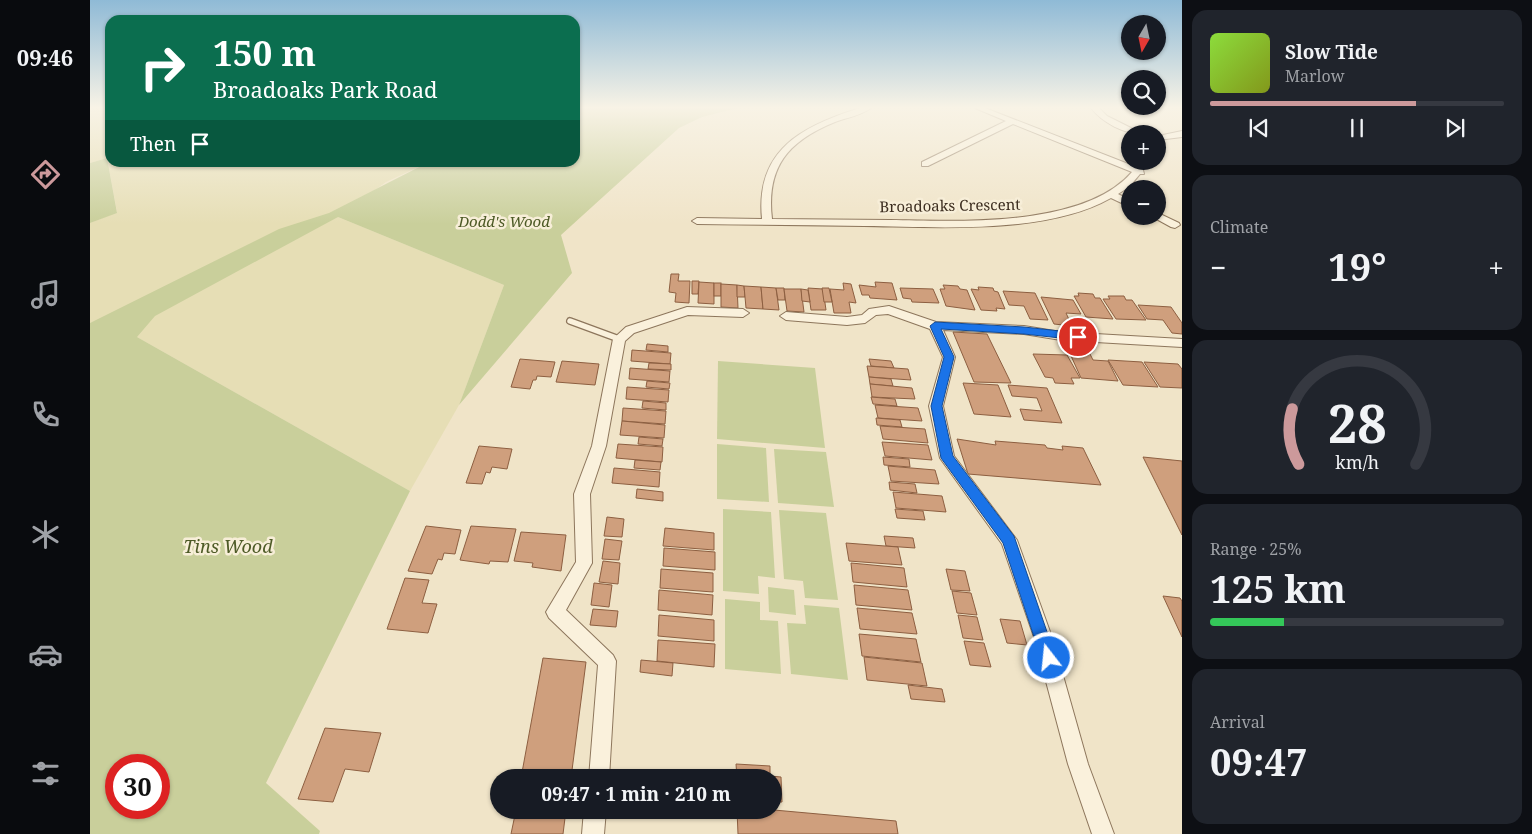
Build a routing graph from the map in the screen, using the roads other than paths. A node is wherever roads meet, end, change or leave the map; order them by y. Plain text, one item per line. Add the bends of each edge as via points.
1 (789, 147) edge
2 (960, 147) edge
3 (1078, 147) edge
4 (925, 164) dead end
5 (1141, 172) joint
6 (1113, 195) junction
7 (1121, 199) edge
8 (697, 221) dead end
9 (767, 222) junction
10 (743, 313) dead end
11 (786, 316) dead end
12 (570, 321) dead end
13 (935, 326) junction
14 (619, 339) junction
15 (1182, 344) edge
16 (600, 769) edge
17 (594, 819) edge
18 (593, 834) edge
19 (1103, 834) edge

1 - 9 street via 772,168 765,184
2 - 4 street
3 - 5 street
5 - 6 street, Broadoaks Crescent
6 - 7 street
6 - 9 street, Broadoaks Crescent via 1068,211 988,223
8 - 9 street, Broadoaks Crescent
10 - 14 street via 687,311 630,330
11 - 13 street via 847,321 865,319 873,312 889,310
12 - 14 lane
13 - 15 street
13 - 19 street via 949,357 936,406 947,458 1009,540 1044,640 1078,764
14 - 16 street via 599,446 582,494 584,563 555,612 608,661
17 - 18 street

